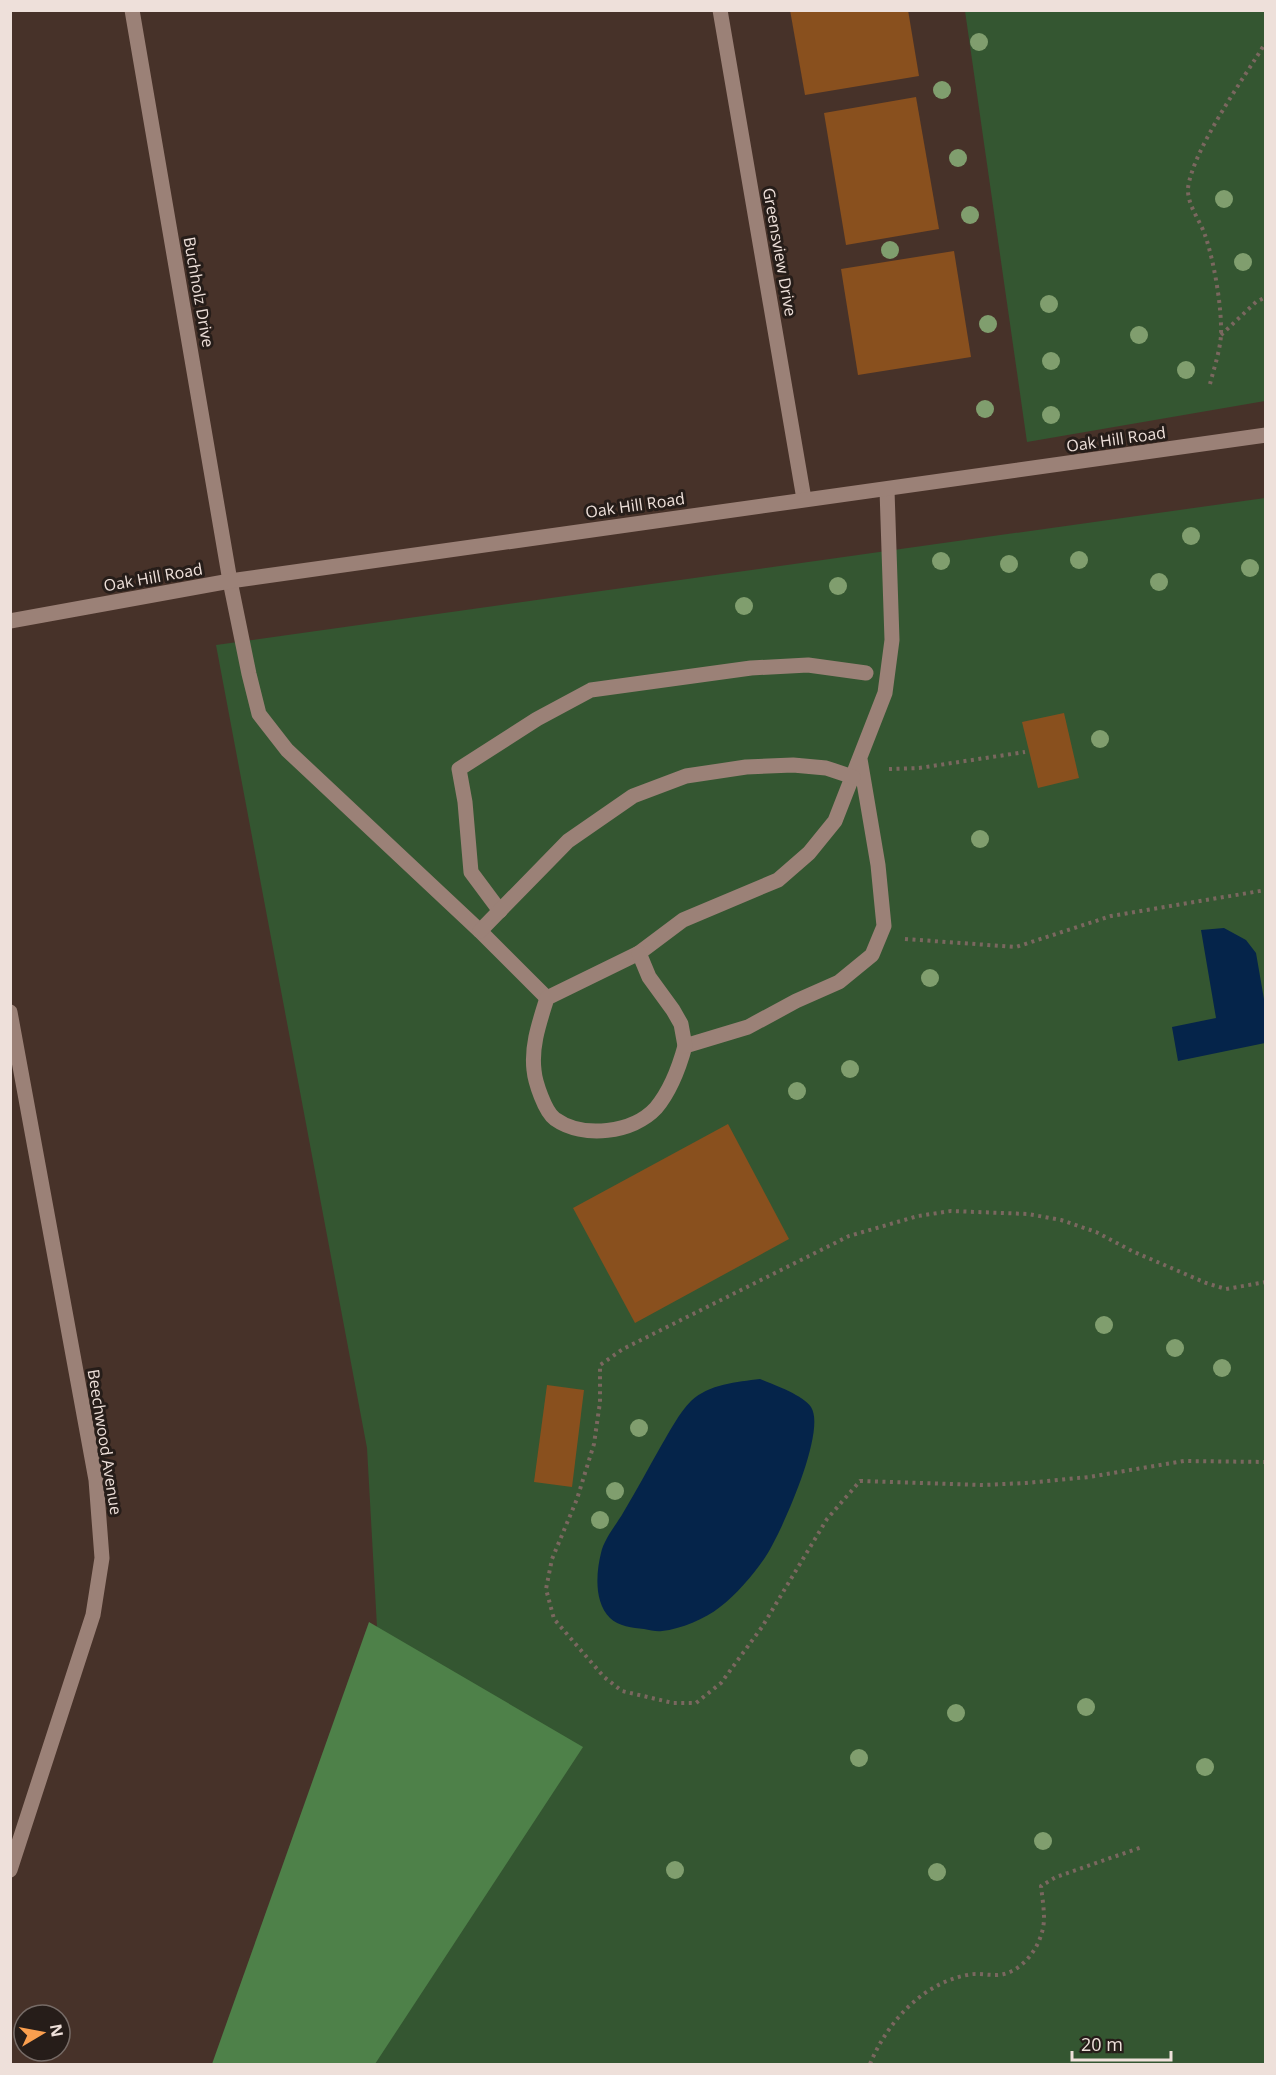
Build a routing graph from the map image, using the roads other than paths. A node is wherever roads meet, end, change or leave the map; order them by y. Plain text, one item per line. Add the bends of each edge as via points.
1 (132, 10) edge
2 (720, 10) edge
3 (1266, 435) edge
4 (886, 490) junction
5 (804, 499) junction
6 (230, 580) junction
7 (10, 621) edge
8 (866, 673) dead end
9 (860, 759) junction
10 (853, 777) junction
11 (500, 911) junction
12 (480, 931) junction
13 (639, 953) junction
14 (547, 998) junction
15 (10, 1012) edge
16 (685, 1046) junction
17 (10, 1816) edge
18 (27, 1816) junction
19 (10, 1870) edge

1 - 6 street, Buchholz Drive
2 - 5 street, Greensview Drive
3 - 4 street, Oak Hill Road
4 - 5 street, Oak Hill Road
4 - 9 street via 892,640 885,693
5 - 6 street, Oak Hill Road
6 - 7 street, Oak Hill Road
6 - 12 street, Buchholz Drive via 260,714 287,750
8 - 11 street via 808,665 751,668 591,690 459,769 471,872
9 - 10 street
9 - 16 street via 884,926 872,955 839,982 748,1027
10 - 11 street via 826,768 746,767 686,776 643,792 568,841
10 - 13 street via 835,821 809,853 778,880 683,920
11 - 12 street
12 - 14 street, Buchholz Drive
13 - 14 street
13 - 16 street via 649,977 681,1024
14 - 16 street via 535,1035 533,1069 553,1118 573,1128 612,1130 633,1125 655,1109 669,1090
15 - 18 street, Beechwood Avenue via 96,1480 102,1558 93,1615
17 - 18 street
18 - 19 street, Beechwood Avenue

